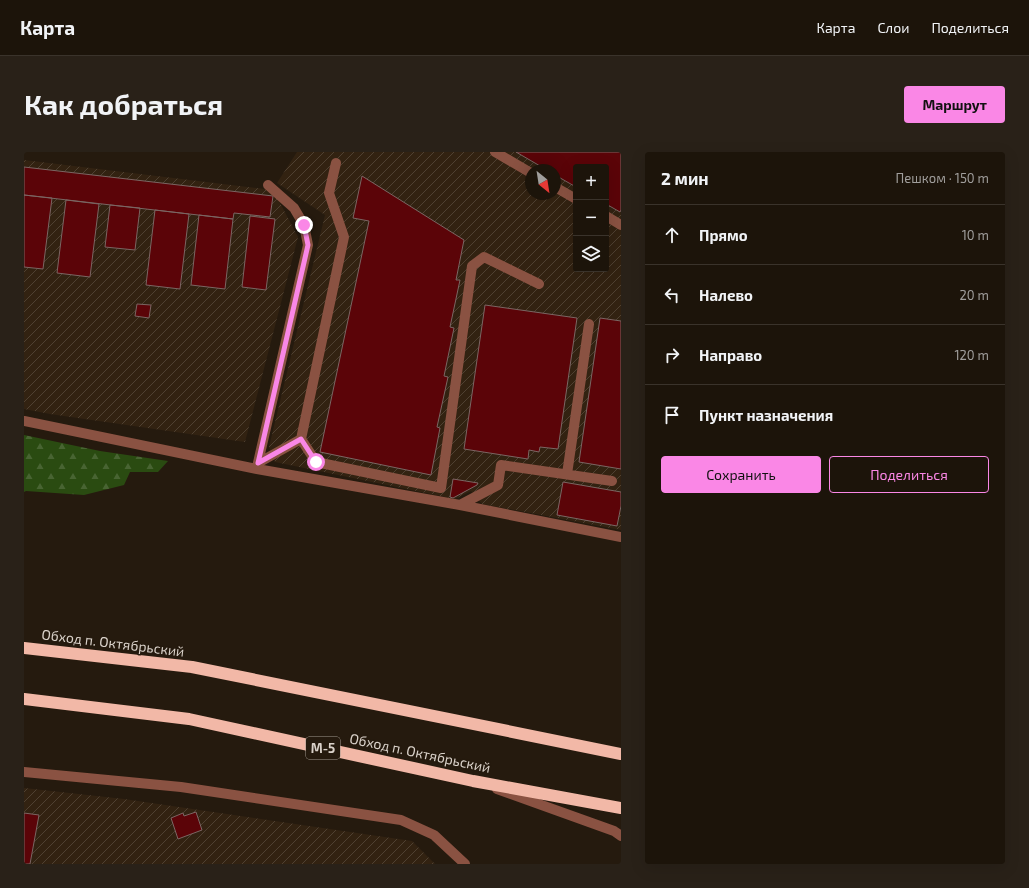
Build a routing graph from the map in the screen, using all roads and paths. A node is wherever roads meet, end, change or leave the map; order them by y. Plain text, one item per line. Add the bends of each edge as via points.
1 (495, 152) edge
2 (336, 163) dead end
3 (525, 170) edge
4 (268, 185) dead end
5 (561, 190) edge
6 (573, 197) edge
7 (609, 218) edge
8 (621, 225) edge
9 (539, 284) dead end
10 (589, 324) dead end
11 (24, 421) edge
12 (301, 439) junction
13 (258, 466) junction
14 (567, 474) junction
15 (612, 481) dead end
16 (460, 505) junction
17 (621, 537) edge
18 (24, 648) edge
19 (24, 699) edge
20 (621, 754) edge
21 (24, 772) edge
22 (473, 781) junction
23 (621, 808) edge
24 (621, 836) edge
25 (465, 864) edge

1 - 3 street
2 - 12 street via 330,193 344,237
4 - 13 street via 294,208 304,225 308,245
5 - 6 street
7 - 8 street
9 - 12 street via 484,257 472,266 441,488 316,462
10 - 14 street
11 - 13 street
12 - 13 street
13 - 16 street
14 - 15 street
14 - 16 street via 501,465 498,485
16 - 17 street
18 - 20 highway, Обход п. Октябрьский via 192,668
19 - 22 highway, Обход п. Октябрьский / М-5 via 189,719
21 - 25 street via 181,787 401,820 434,835
22 - 23 highway, Обход п. Октябрьский / М-5
22 - 24 street via 614,831

